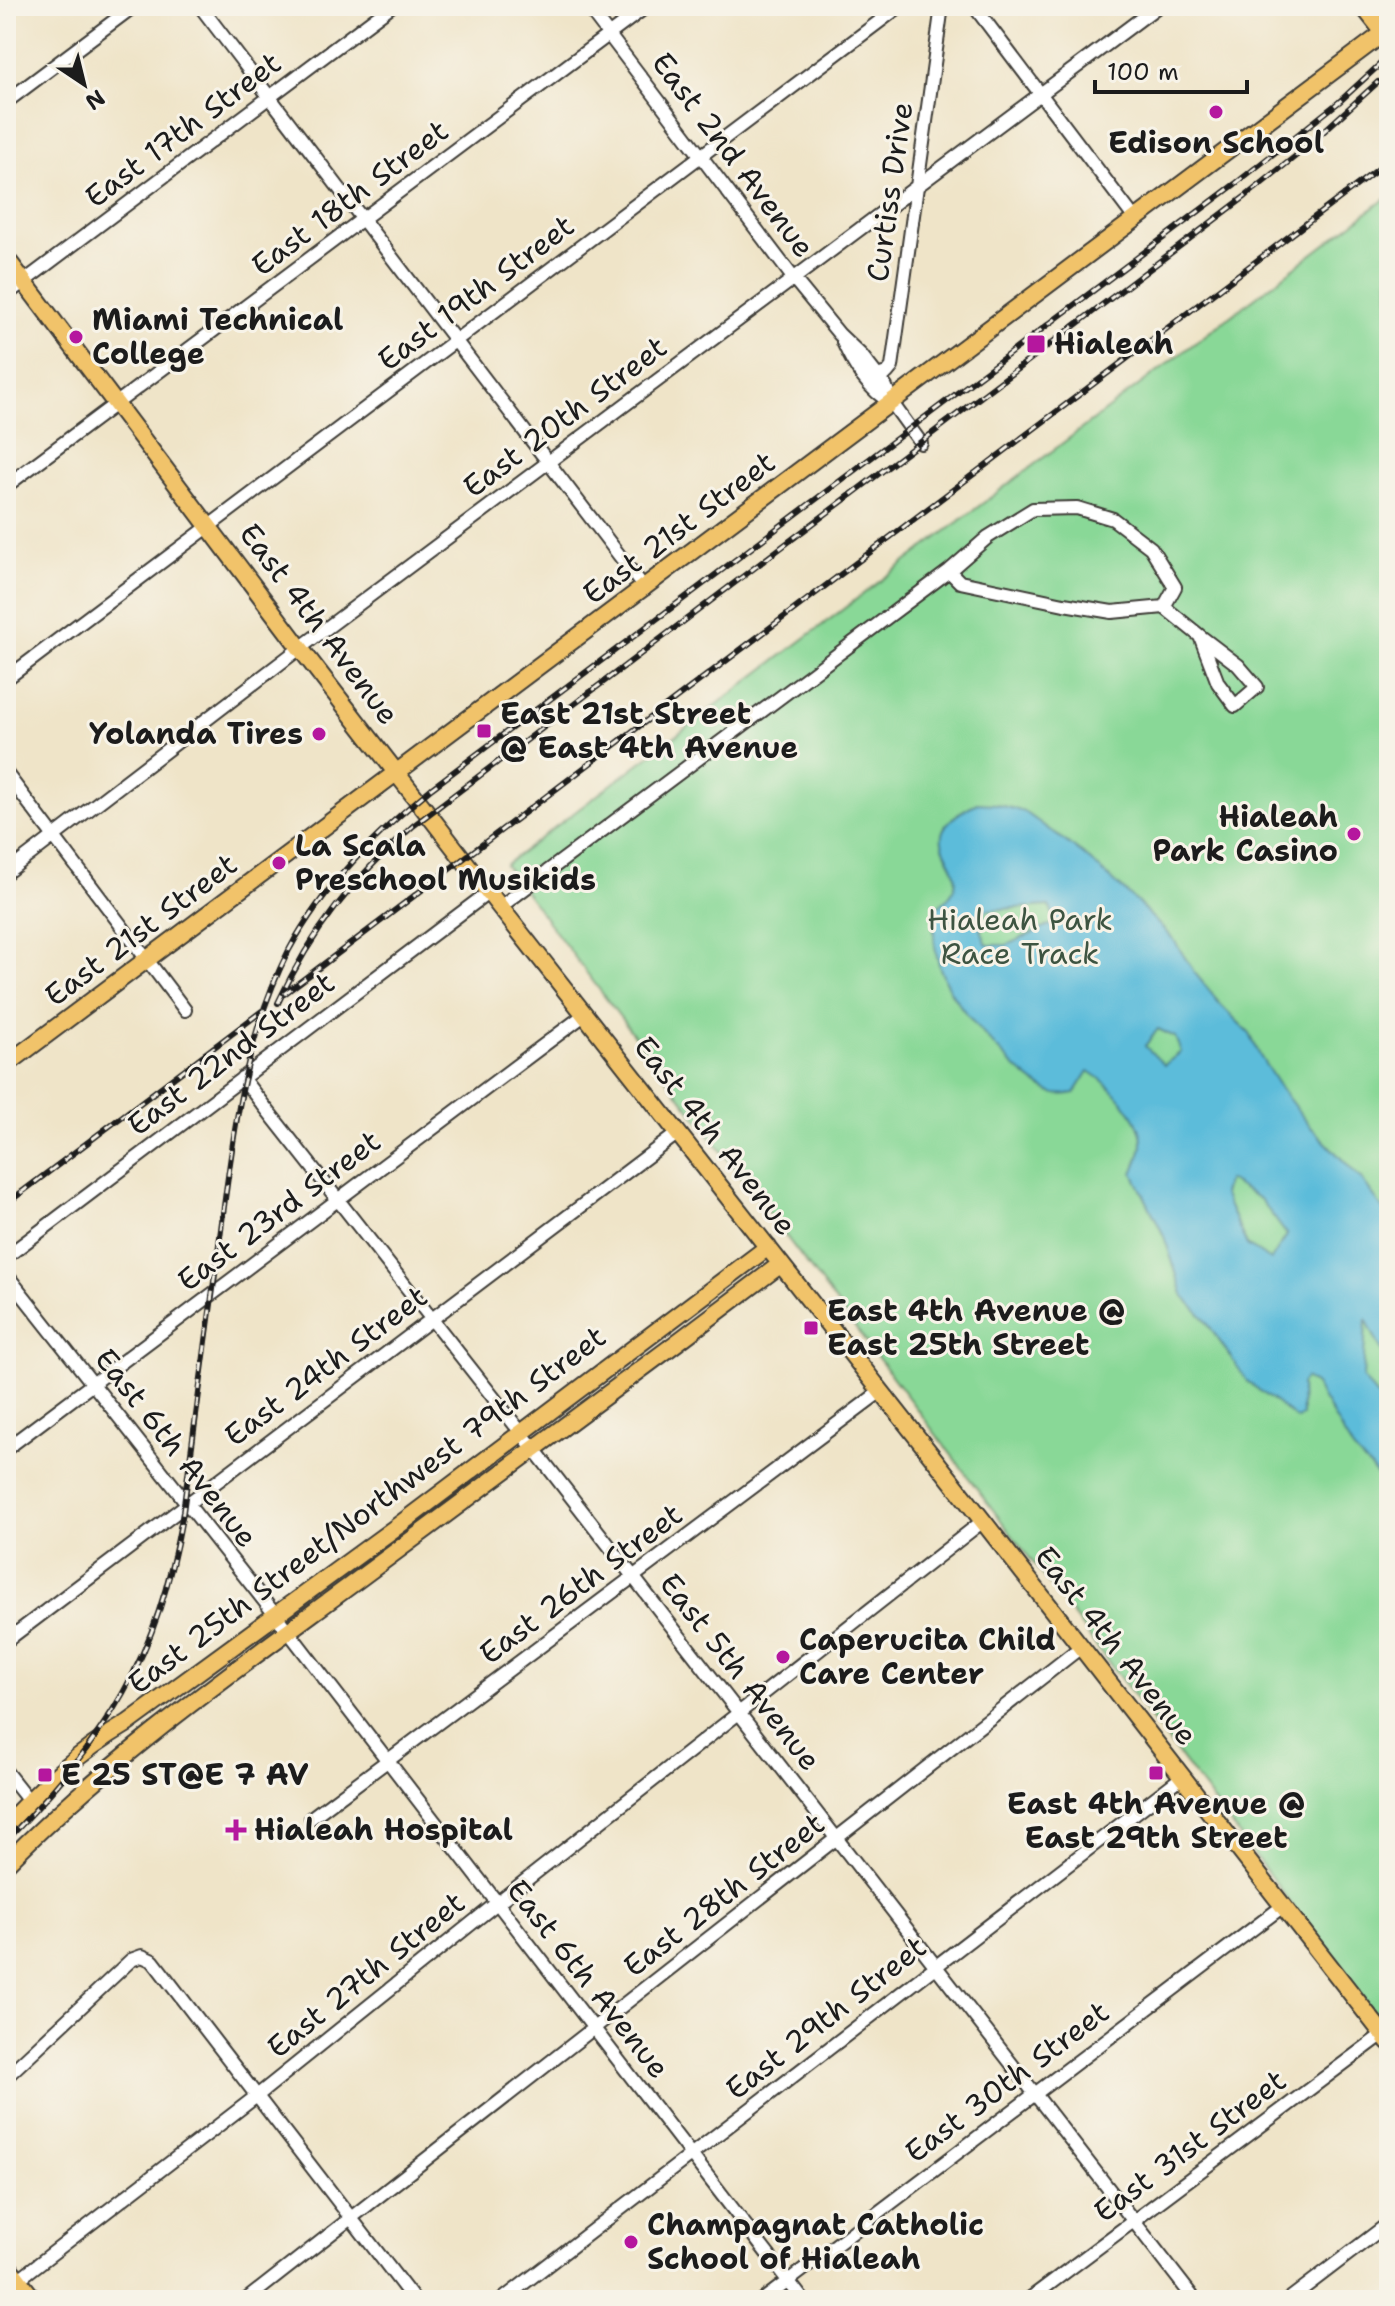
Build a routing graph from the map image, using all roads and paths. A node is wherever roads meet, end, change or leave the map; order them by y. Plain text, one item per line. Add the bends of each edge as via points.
1 (134, 6) edge
2 (200, 6) edge
3 (391, 6) edge
4 (587, 6) edge
5 (647, 6) edge
6 (900, 6) edge
7 (942, 6) edge
8 (974, 6) edge
9 (1158, 6) edge
10 (1363, 6) edge
11 (1388, 30) edge
12 (609, 35) junction
13 (1040, 95) junction
14 (269, 98) junction
15 (6, 102) edge
16 (702, 154) junction
17 (917, 187) junction
18 (1135, 219) junction
19 (364, 220) junction
20 (6, 258) edge
21 (794, 279) junction
22 (24, 282) junction
23 (6, 295) edge
24 (839, 334) junction
25 (456, 341) junction
26 (877, 376) junction
27 (892, 403) junction
28 (117, 405) junction
29 (921, 443) dead end
30 (548, 463) junction
31 (6, 486) edge
32 (209, 527) junction
33 (949, 571) junction
34 (645, 589) junction
35 (1164, 607) junction
36 (1200, 636) junction
37 (300, 648) junction
38 (6, 679) edge
39 (6, 773) edge
40 (398, 774) junction
41 (55, 836) junction
42 (6, 873) edge
43 (489, 892) junction
44 (500, 907) junction
45 (148, 961) junction
46 (185, 1010) dead end
47 (584, 1015) junction
48 (6, 1065) edge
49 (242, 1078) junction
50 (678, 1133) junction
51 (337, 1200) junction
52 (768, 1247) junction
53 (6, 1257) edge
54 (781, 1264) junction
55 (6, 1274) edge
56 (432, 1319) junction
57 (93, 1384) junction
58 (881, 1391) junction
59 (521, 1432) junction
60 (6, 1449) edge
61 (534, 1449) junction
62 (185, 1503) junction
63 (983, 1521) junction
64 (633, 1578) junction
65 (276, 1616) junction
66 (288, 1631) junction
67 (6, 1641) edge
68 (1081, 1647) junction
69 (739, 1713) junction
70 (385, 1760) junction
71 (6, 1772) edge
72 (1182, 1777) junction
73 (29, 1801) junction
74 (311, 1818) dead end
75 (6, 1825) edge
76 (838, 1839) junction
77 (6, 1864) edge
78 (497, 1903) junction
79 (1283, 1906) junction
80 (936, 1966) junction
81 (594, 2029) junction
82 (1386, 2038) edge
83 (6, 2077) edge
84 (1035, 2094) junction
85 (258, 2095) junction
86 (692, 2155) junction
87 (353, 2217) junction
88 (1133, 2221) junction
89 (1389, 2223) edge
90 (6, 2264) edge
91 (789, 2281) junction
92 (12, 2284) edge
93 (34, 2300) edge
94 (246, 2300) edge
95 (414, 2300) edge
96 (502, 2300) edge
97 (763, 2300) edge
98 (803, 2300) edge
99 (1028, 2300) edge
100 (1195, 2300) edge
101 (1288, 2300) edge

1 - 15 street
2 - 14 street
3 - 14 street, East 17th Street
4 - 12 street, East 2nd Avenue
5 - 12 street, East 18th Street
6 - 16 street, East 19th Street
7 - 17 street, Curtiss Drive
8 - 13 street
9 - 13 street, East 20th Street
10 - 11 main road
11 - 18 main road, East 21st Street
12 - 16 street, East 2nd Avenue
12 - 19 street, East 18th Street
13 - 17 street, East 20th Street
13 - 18 street
14 - 19 street
14 - 22 street, East 17th Street
16 - 21 street, East 2nd Avenue
16 - 25 street, East 19th Street
17 - 21 street, East 20th Street
17 - 26 street, Curtiss Drive via 892,367
18 - 27 main road, East 21st Street
19 - 25 street
19 - 28 street, East 18th Street
20 - 22 main road, East 4th Avenue
21 - 24 street, East 2nd Avenue
21 - 30 street, East 20th Street
22 - 23 street, East 17th Street
22 - 28 main road, East 4th Avenue
24 - 26 street, East 2nd Avenue
24 - 27 street, East 2nd Avenue via 876,395
25 - 30 street
25 - 32 street, East 19th Street
26 - 27 street, East 2nd Avenue
27 - 29 street
27 - 34 main road, East 21st Street
28 - 31 street, East 18th Street
28 - 32 main road, East 4th Avenue
30 - 34 street
30 - 37 street, East 20th Street
32 - 37 main road, East 4th Avenue
32 - 38 street, East 19th Street
33 - 35 street via 960,582 1064,604 1112,612
33 - 35 street via 988,537 1033,509 1077,508 1113,519 1151,548 1175,587
33 - 44 street
34 - 40 main road, East 21st Street
35 - 36 street
36 - 36 street via 1257,687 1235,706 1218,683
37 - 40 main road, East 4th Avenue
37 - 41 street, East 20th Street
39 - 41 street
40 - 43 main road, East 4th Avenue
40 - 45 main road, East 21st Street
41 - 42 street, East 20th Street
41 - 45 street
43 - 44 main road, East 4th Avenue
43 - 49 street, East 22nd Street
44 - 47 main road, East 4th Avenue
45 - 46 street
45 - 48 main road, East 21st Street
47 - 50 main road, East 4th Avenue
47 - 51 street, East 23rd Street
49 - 51 street, East 5th Avenue
49 - 53 street, East 22nd Street
50 - 52 main road, East 4th Avenue
50 - 56 street, East 24th Street
51 - 56 street, East 5th Avenue
51 - 57 street, East 23rd Street
52 - 54 main road, East 4th Avenue
52 - 59 main road, East 25th Street/Northwest 79th Street
54 - 58 main road, East 4th Avenue
54 - 61 main road, East 25th Street/Northwest 79th Street
55 - 57 street, East 6th Avenue
56 - 59 street, East 5th Avenue
56 - 62 street, East 24th Street
57 - 60 street, East 23rd Street
57 - 62 street, East 6th Avenue
58 - 63 main road, East 4th Avenue
58 - 64 street, East 26th Street
59 - 61 street, East 5th Avenue
59 - 65 main road, East 25th Street/Northwest 79th Street
61 - 64 street, East 5th Avenue
61 - 66 main road, East 25th Street/Northwest 79th Street
62 - 65 street, East 6th Avenue
62 - 67 street, East 24th Street
63 - 68 main road, East 4th Avenue
63 - 69 street, East 27th Street
64 - 69 street, East 5th Avenue
64 - 70 street, East 26th Street
65 - 66 street, East 6th Avenue
65 - 73 main road, East 25th Street/Northwest 79th Street via 94,1743
66 - 70 street, East 6th Avenue
66 - 77 main road, East 25th Street/Northwest 79th Street via 48,1821
68 - 72 main road, East 4th Avenue
68 - 76 street, East 28th Street
69 - 76 street, East 5th Avenue
69 - 78 street, East 27th Street
70 - 74 street, East 26th Street
70 - 78 street, East 6th Avenue
71 - 73 street
72 - 79 main road, East 4th Avenue
72 - 80 street, East 29th Street
73 - 75 main road, East 25th Street/Northwest 79th Street
76 - 80 street, East 5th Avenue
76 - 81 street, East 28th Street
78 - 81 street, East 6th Avenue
78 - 85 street, East 27th Street
79 - 82 main road, East 4th Avenue
79 - 84 street, East 30th Street
80 - 84 street, East 5th Avenue
80 - 86 street, East 29th Street
81 - 86 street, East 6th Avenue
81 - 87 street, East 28th Street
82 - 88 street, East 31st Street
83 - 85 street via 131,1960 142,1956 153,1961
84 - 88 street, East 5th Avenue
84 - 91 street, East 30th Street
85 - 87 street
85 - 92 street, East 27th Street
86 - 91 street, East 6th Avenue
86 - 96 street, East 29th Street
87 - 94 street, East 28th Street
87 - 95 street
88 - 99 street, East 31st Street
88 - 100 street, East 5th Avenue
89 - 101 street
90 - 92 main road
91 - 97 street, East 30th Street
91 - 98 street, East 6th Avenue
92 - 93 main road

